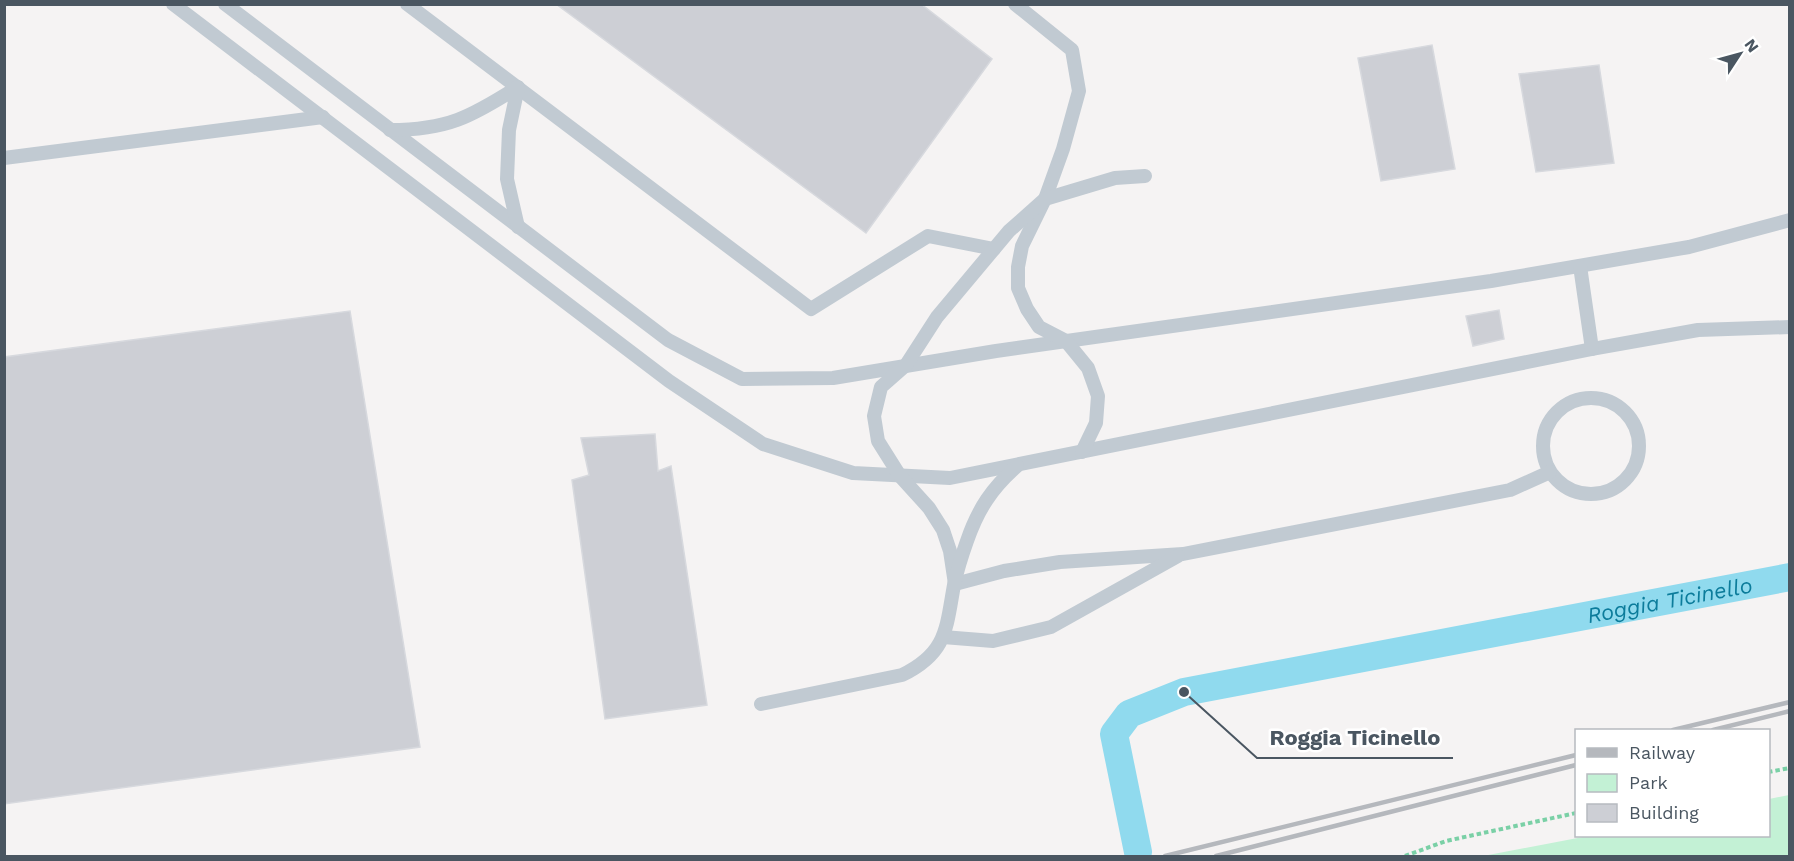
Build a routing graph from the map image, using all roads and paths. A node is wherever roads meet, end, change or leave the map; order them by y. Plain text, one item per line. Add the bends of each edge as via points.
1 (174, 4) edge
2 (225, 4) edge
3 (407, 4) edge
4 (1015, 4) edge
5 (518, 87) junction
6 (322, 117) junction
7 (390, 130) junction
8 (4, 158) edge
9 (1145, 176) dead end
10 (1045, 199) junction
11 (1790, 220) edge
12 (518, 227) junction
13 (994, 249) junction
14 (1580, 266) junction
15 (1790, 327) edge
16 (1066, 341) junction
17 (1592, 349) junction
18 (906, 365) junction
19 (1082, 452) junction
20 (1019, 464) junction
21 (1550, 472) junction
22 (900, 476) junction
23 (1183, 554) junction
24 (955, 584) junction
25 (943, 637) junction
26 (761, 704) dead end
27 (1790, 768) edge
28 (1770, 772) edge
29 (1575, 813) edge
30 (1405, 856) edge

1 - 6 lane
2 - 7 lane
3 - 5 lane
4 - 10 lane via 1072,50 1079,91 1064,149
5 - 7 lane via 447,124 419,130
5 - 12 lane via 509,130 507,179
5 - 13 lane via 812,309 928,236
6 - 8 lane
6 - 22 lane via 669,381 763,444 853,472
7 - 12 lane
9 - 10 lane via 1115,178
10 - 13 lane
10 - 16 lane via 1022,246 1018,288 1039,327
11 - 14 lane via 1689,247
12 - 18 lane via 668,340 742,379 833,378
13 - 18 lane via 937,317
14 - 16 lane
14 - 17 lane
15 - 17 lane via 1698,330
16 - 18 lane
16 - 19 lane via 1088,368 1098,396 1096,423
17 - 19 lane
18 - 22 lane via 880,387 874,416 878,441
19 - 20 lane
20 - 22 lane via 950,478
20 - 24 lane via 991,491 980,511
21 - 21 lane via 1543,441 1556,412 1568,403 1583,398 1614,403 1636,427 1638,458 1632,473 1607,492 1575,492
21 - 23 lane via 1510,490
22 - 24 lane via 943,530
23 - 24 lane via 1060,562
23 - 25 lane via 1051,627 993,641
24 - 25 lane
25 - 26 lane via 934,653 902,675
27 - 28 path
29 - 30 path via 1446,841

